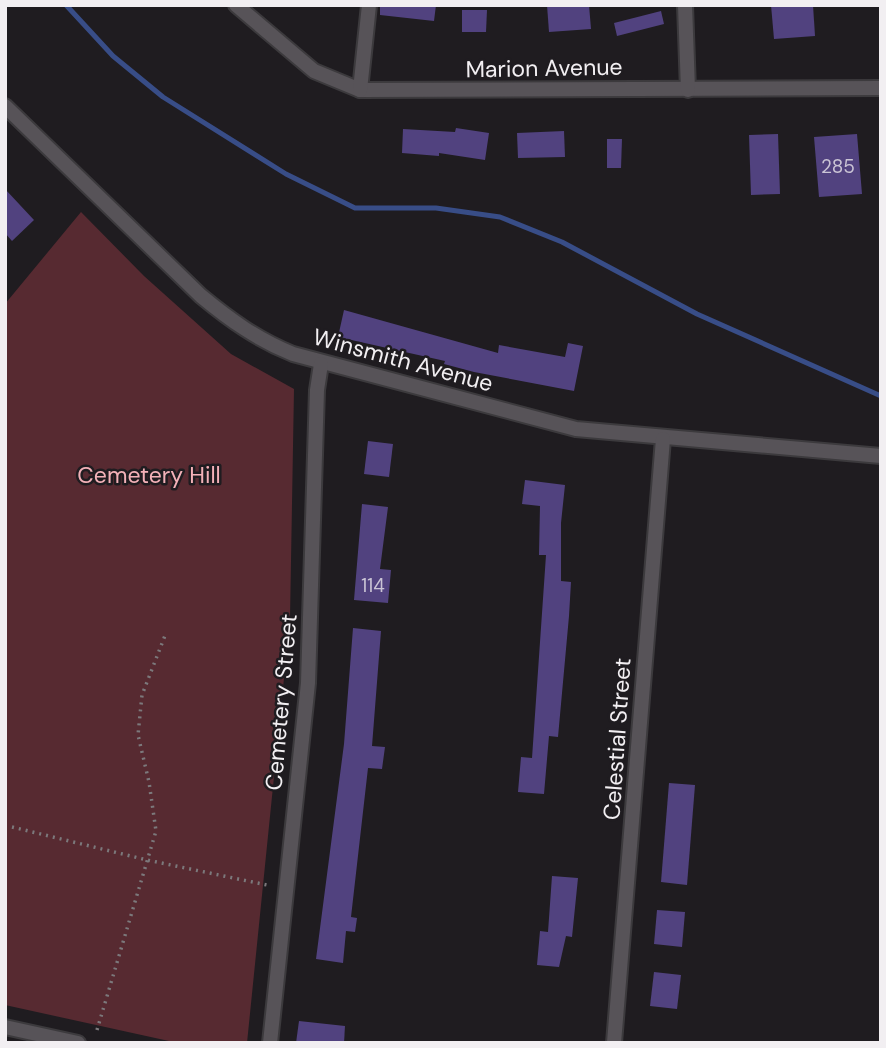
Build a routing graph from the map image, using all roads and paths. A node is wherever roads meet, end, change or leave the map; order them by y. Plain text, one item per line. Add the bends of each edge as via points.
1 (236, 5) edge
2 (369, 5) edge
3 (685, 5) edge
4 (881, 88) edge
5 (360, 90) junction
6 (688, 90) junction
7 (5, 106) edge
8 (321, 363) junction
9 (663, 439) junction
10 (881, 456) edge
11 (166, 633) dead end
12 (12, 827) dead end
13 (147, 860) junction
14 (273, 881) dead end
15 (267, 885) dead end
16 (272, 894) dead end
17 (5, 1027) edge
18 (96, 1030) dead end
19 (78, 1043) edge
20 (270, 1043) edge
21 (614, 1043) edge

1 - 5 street, Marion Avenue via 314,71
2 - 5 street
3 - 6 street
4 - 6 street, Marion Avenue
5 - 6 street, Marion Avenue
7 - 8 street, Winsmith Avenue via 201,296 269,344
8 - 9 street, Winsmith Avenue via 576,429
8 - 20 street, Cemetery Street via 308,682
9 - 10 street, Winsmith Avenue
9 - 21 street, Celestial Street
11 - 13 path via 142,695 138,735 156,831
12 - 13 path
13 - 15 path
13 - 18 path
14 - 16 path
17 - 19 street

